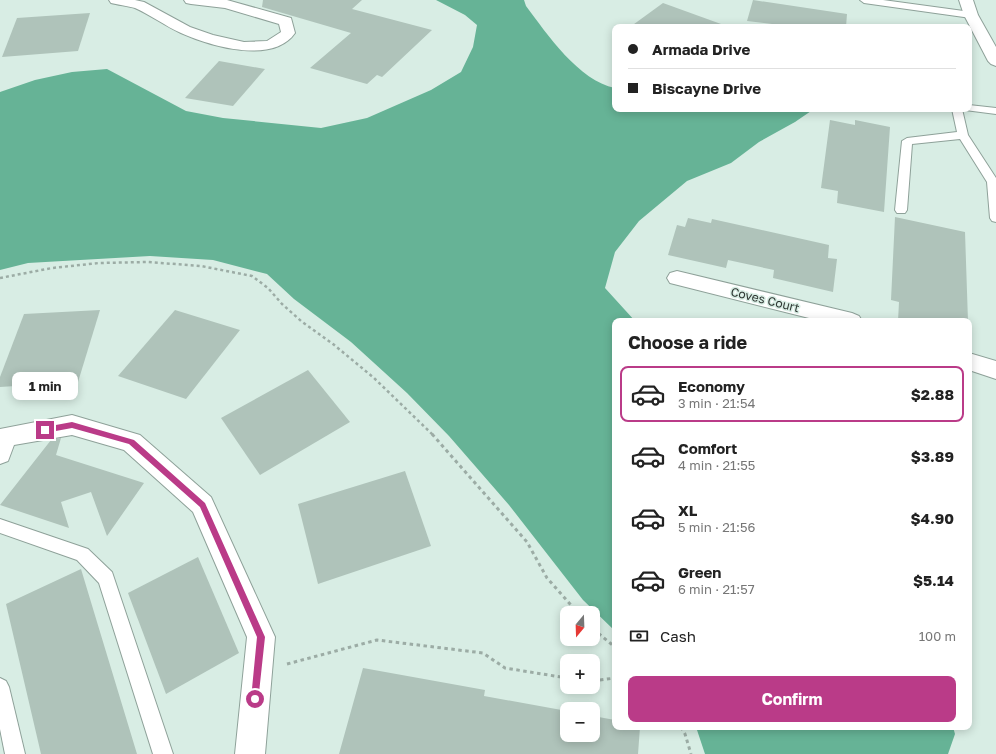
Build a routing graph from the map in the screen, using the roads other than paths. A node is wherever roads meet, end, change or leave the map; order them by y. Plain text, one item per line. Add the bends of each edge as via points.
1 (116, 0) edge
2 (191, 0) edge
3 (864, 0) edge
4 (966, 0) edge
5 (971, 15) junction
6 (996, 61) edge
7 (972, 108) edge
8 (996, 111) edge
9 (958, 112) edge
10 (963, 135) junction
11 (901, 210) dead end
12 (996, 218) edge
13 (676, 278) dead end
14 (840, 318) edge
15 (972, 362) edge
16 (996, 370) edge
17 (0, 454) edge
18 (0, 526) edge
19 (0, 687) edge
20 (15, 754) edge
21 (162, 754) edge
22 (250, 754) edge

1 - 2 street via 139,5 185,30 209,39 244,46 271,45 288,33 286,21 226,4
3 - 5 lane
4 - 5 street
5 - 6 street
7 - 8 lane
9 - 10 lane
10 - 11 lane via 907,141
10 - 12 lane via 993,182
13 - 14 street, Coves Court
15 - 16 street
17 - 22 street via 5,436 72,425 132,442 202,505 261,637
18 - 21 lane via 82,554 106,578
19 - 20 lane

